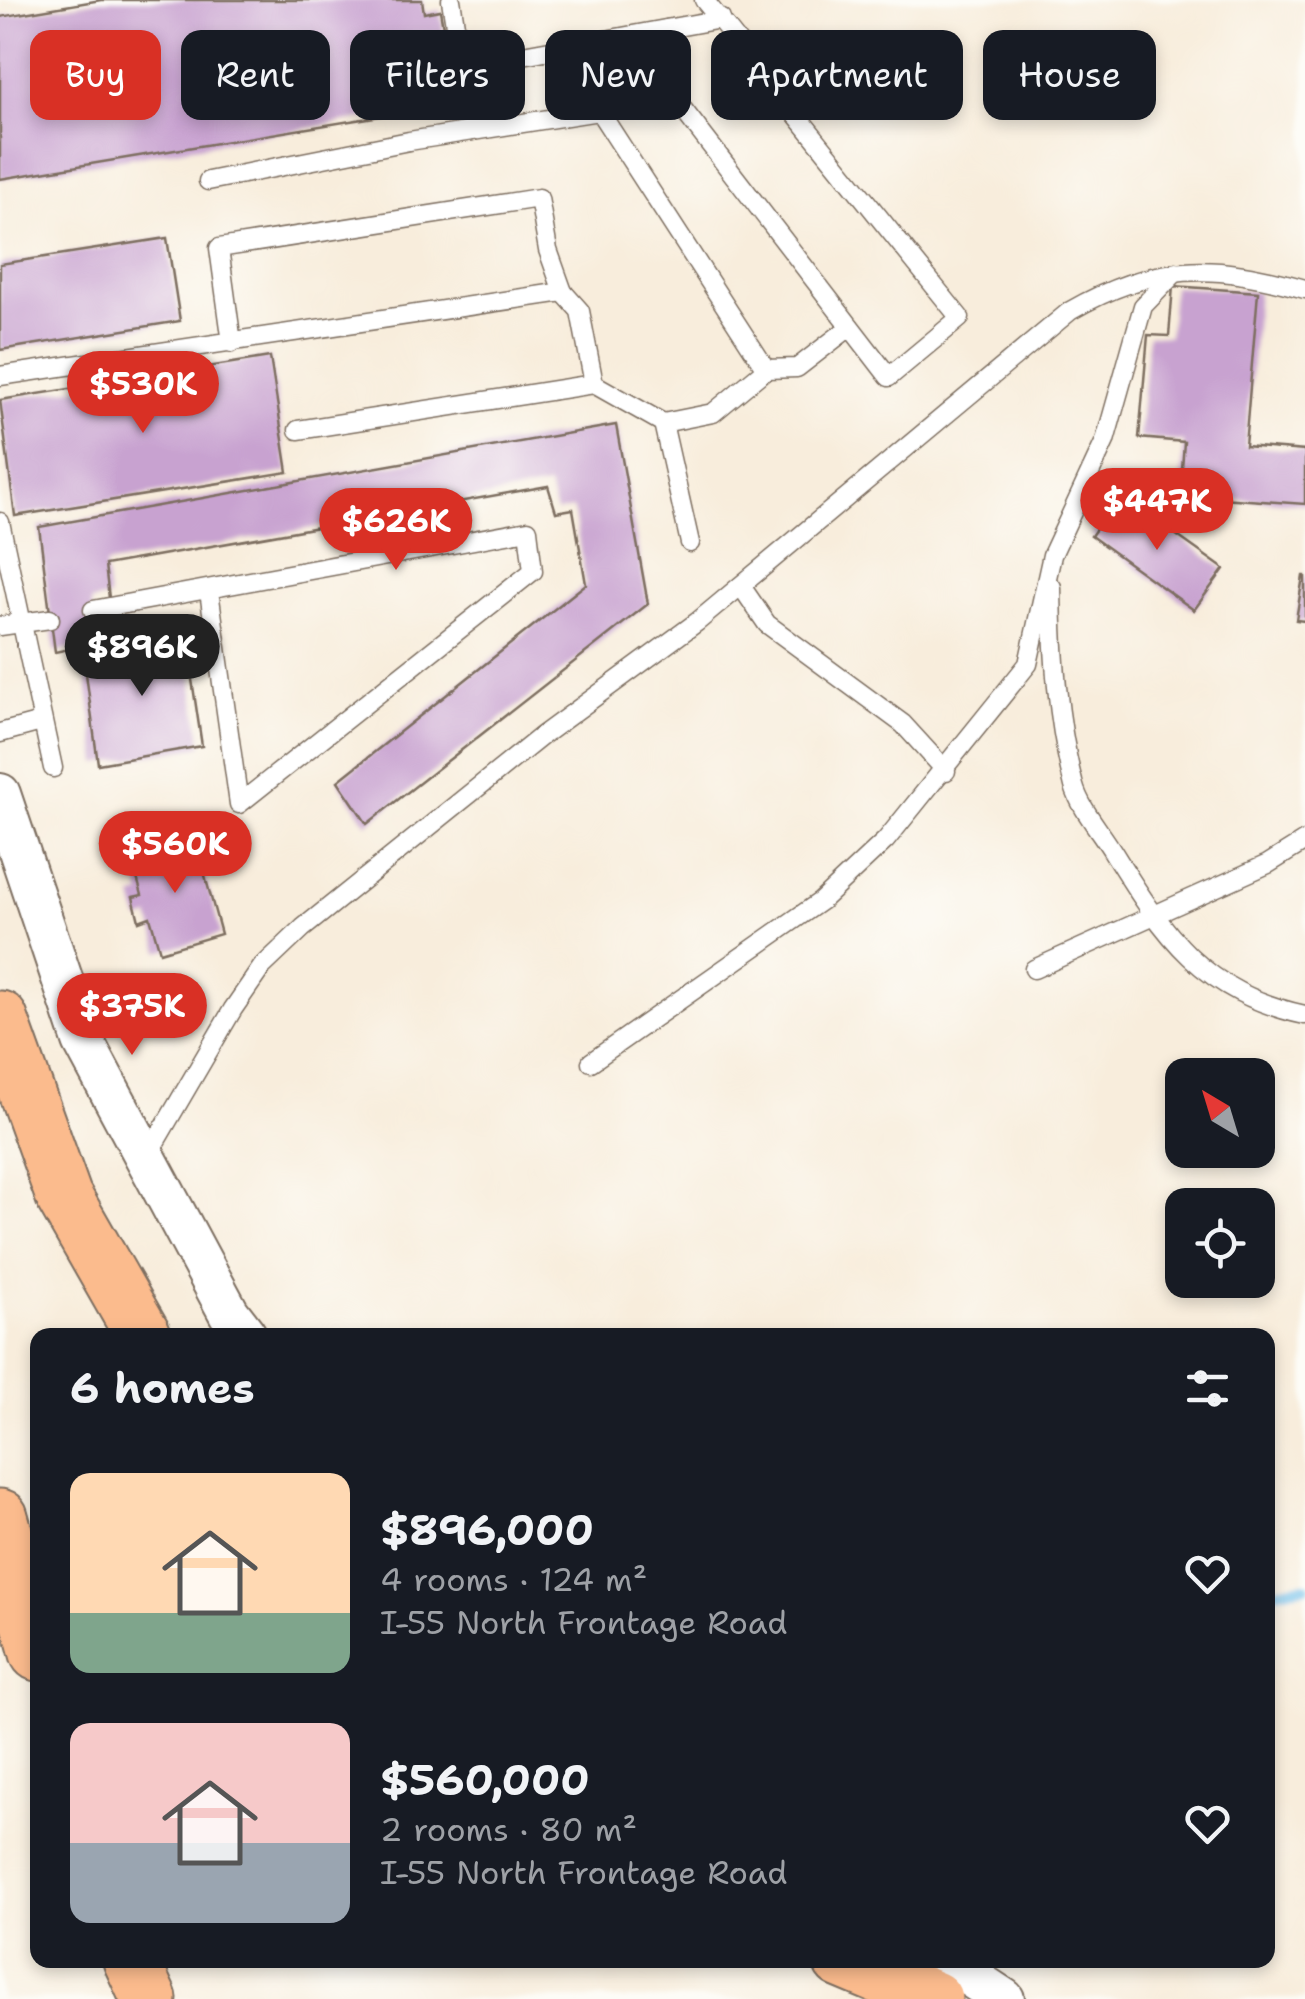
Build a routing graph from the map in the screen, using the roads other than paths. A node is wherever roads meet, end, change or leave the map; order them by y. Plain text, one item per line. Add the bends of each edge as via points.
1 (451, 0) edge
2 (704, 0) edge
3 (721, 19) junction
4 (456, 30) edge
5 (668, 30) edge
6 (545, 119) edge
7 (691, 119) edge
8 (470, 120) edge
9 (605, 120) edge
10 (472, 131) junction
11 (208, 181) dead end
12 (1176, 272) junction
13 (1305, 289) edge
14 (563, 292) junction
15 (850, 327) junction
16 (232, 343) junction
17 (766, 369) junction
18 (0, 376) edge
19 (594, 384) junction
20 (664, 423) junction
21 (298, 430) dead end
22 (0, 522) edge
23 (690, 543) dead end
24 (1052, 555) junction
25 (741, 586) junction
26 (209, 591) junction
27 (93, 610) dead end
28 (50, 619) dead end
29 (21, 622) junction
30 (0, 626) edge
31 (41, 722) junction
32 (0, 733) edge
33 (52, 768) dead end
34 (946, 770) junction
35 (0, 794) edge
36 (1305, 842) edge
37 (1153, 916) junction
38 (1034, 969) dead end
39 (1305, 1014) edge
40 (0, 1019) edge
41 (591, 1062) dead end
42 (146, 1158) junction
43 (139, 1328) edge
44 (241, 1328) edge
45 (0, 1517) edge
46 (30, 1625) edge
47 (135, 1968) edge
48 (859, 1968) edge
49 (958, 1968) edge
50 (149, 1999) edge
51 (934, 1999) edge
52 (1004, 1999) edge

1 - 4 lane
2 - 3 lane
3 - 5 lane
3 - 15 lane via 960,318 888,377
6 - 10 lane
7 - 15 lane
8 - 10 lane
9 - 17 lane
10 - 11 lane
12 - 13 lane via 1216,268
12 - 24 lane via 1143,306 1105,441
12 - 25 lane via 1138,279 1070,310
14 - 16 lane
14 - 16 lane via 538,198 219,248
14 - 19 lane via 580,311
15 - 17 lane via 797,368
16 - 18 lane
17 - 20 lane via 713,413
19 - 20 lane
19 - 21 lane
20 - 23 lane
22 - 29 lane
24 - 34 lane via 1028,664
24 - 37 lane via 1054,675 1075,790
25 - 34 lane via 768,624 903,724
25 - 42 lane via 424,828 276,954 233,1009
26 - 26 lane via 359,562 528,530 533,571 239,804
26 - 27 lane
28 - 29 lane
29 - 30 lane
29 - 31 lane
31 - 32 lane
31 - 33 lane
34 - 41 lane via 821,901
35 - 42 street via 83,1041
36 - 37 lane
37 - 38 lane
37 - 39 lane via 1188,959 1225,987
40 - 43 highway via 64,1197
42 - 44 street
45 - 46 highway
47 - 50 highway
48 - 51 highway
49 - 52 street

